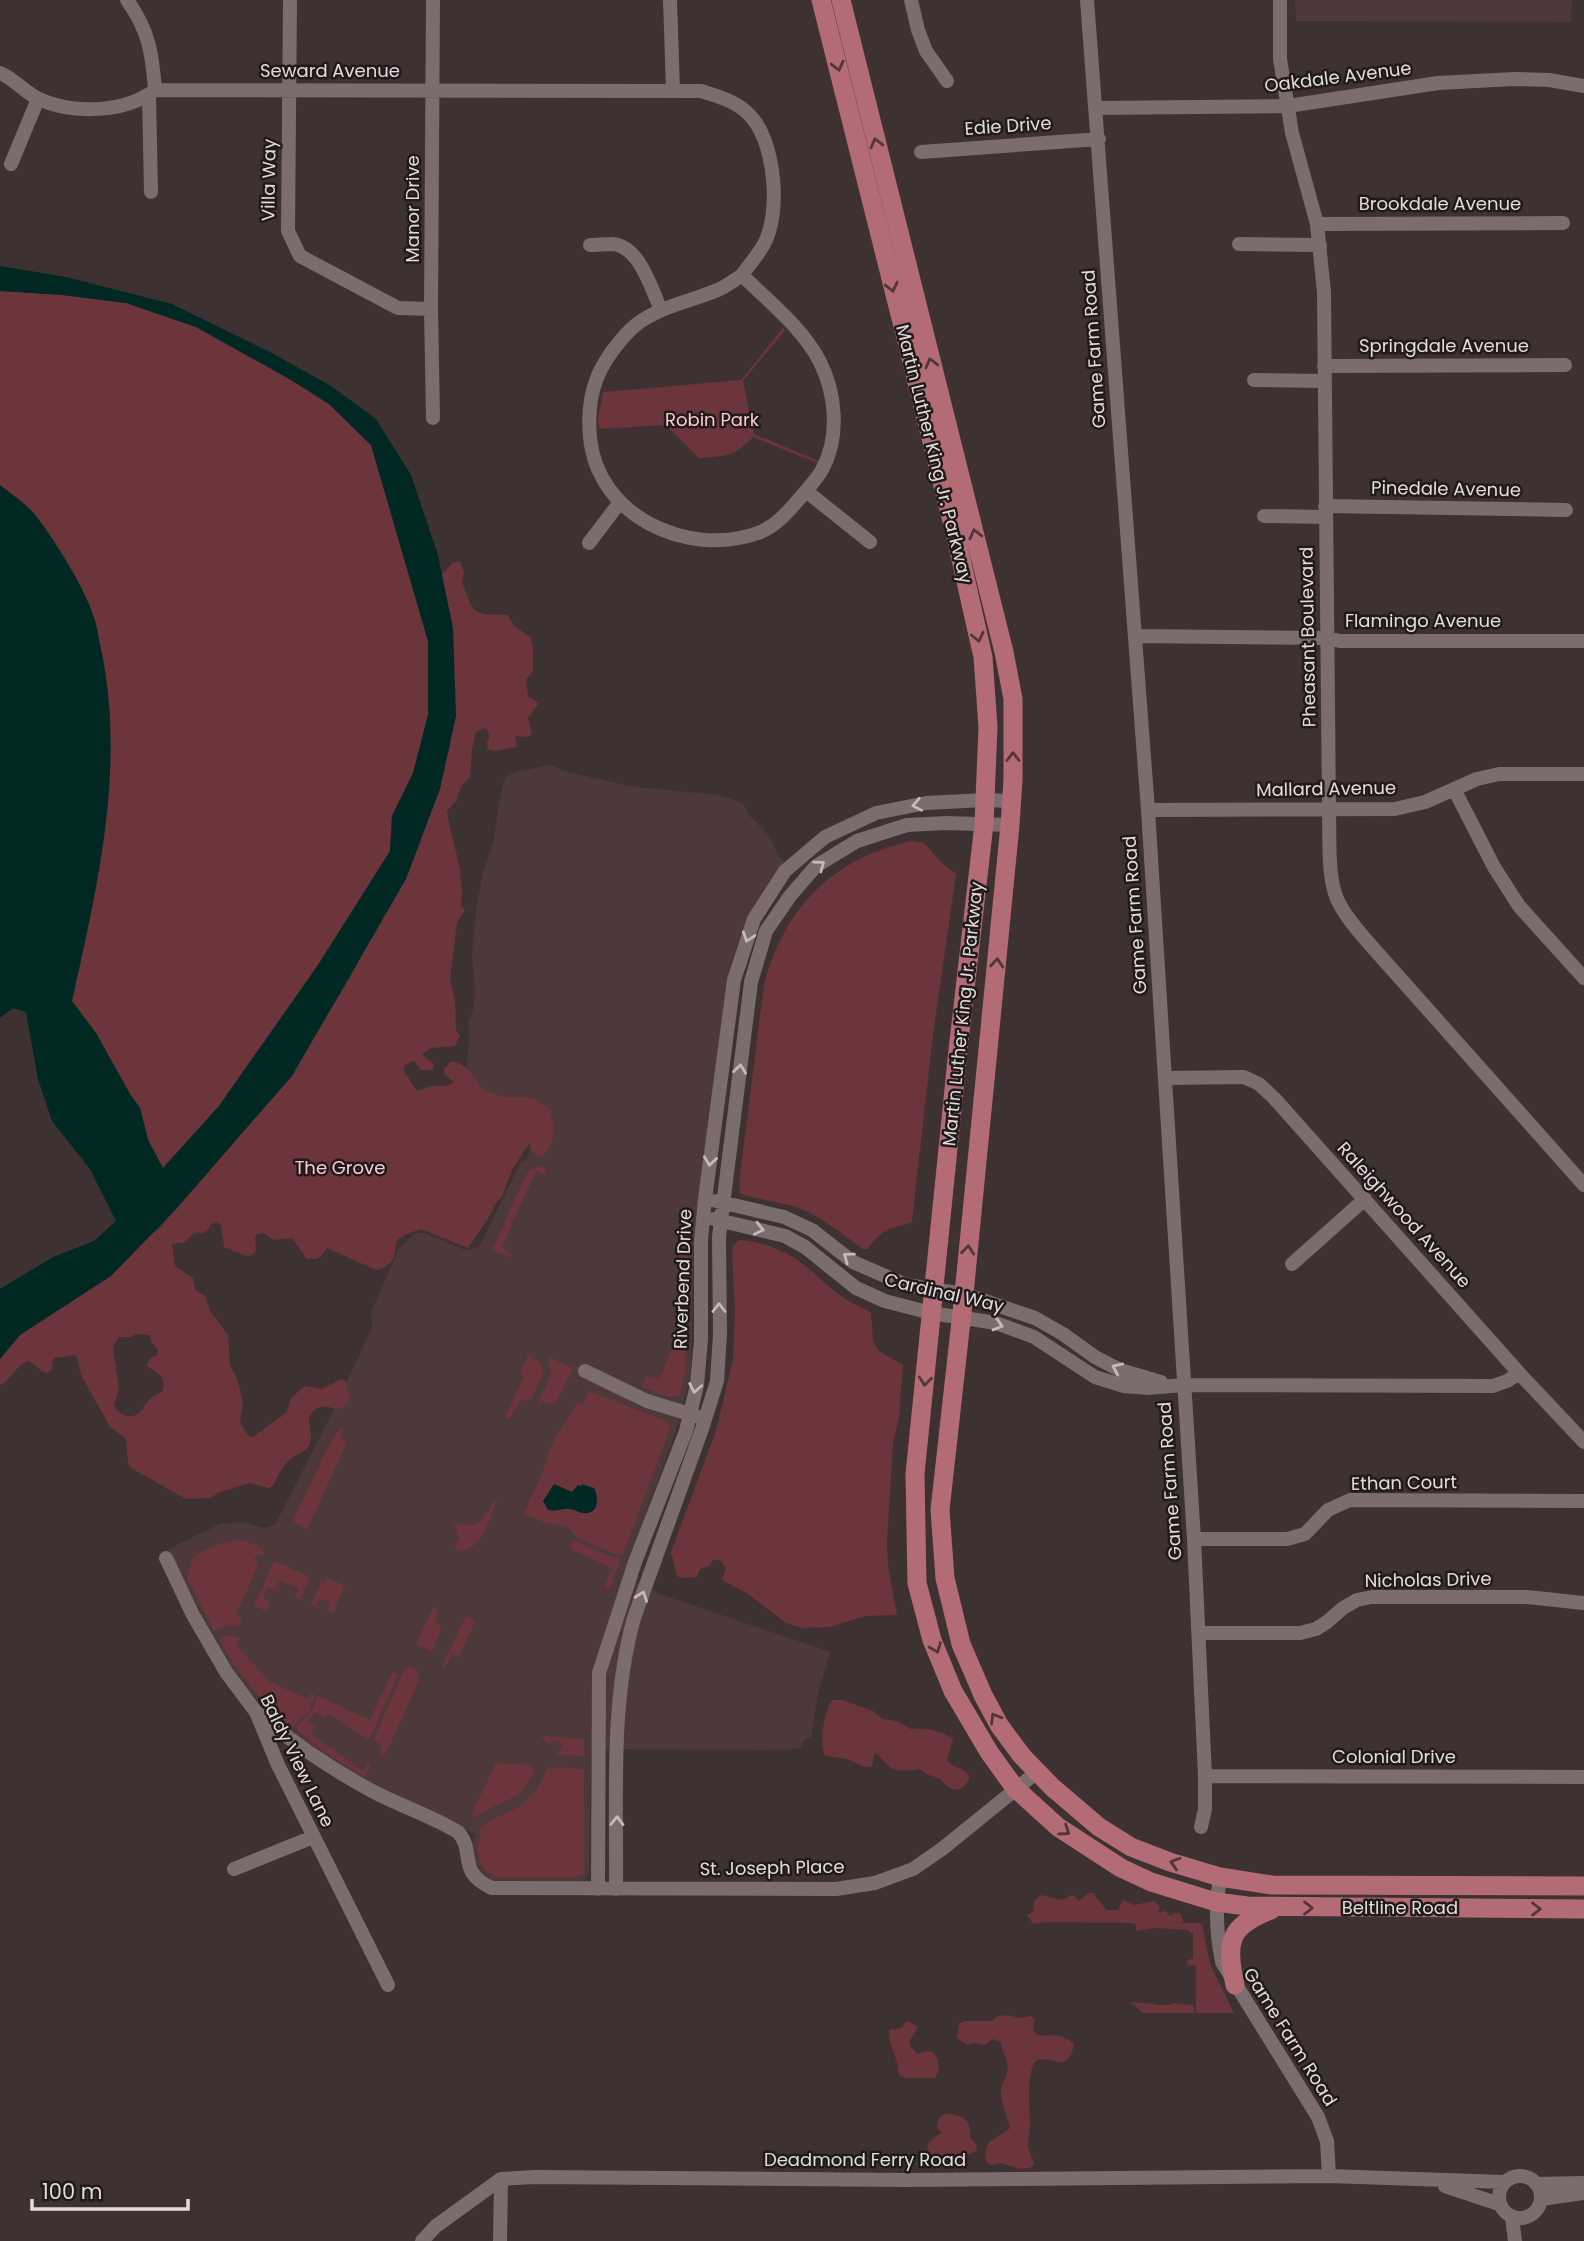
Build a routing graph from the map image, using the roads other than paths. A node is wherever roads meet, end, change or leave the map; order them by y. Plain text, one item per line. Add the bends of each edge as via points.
1 (127, 0) edge
2 (290, 0) edge
3 (433, 0) edge
4 (670, 0) edge
5 (821, 0) edge
6 (841, 0) edge
7 (911, 0) edge
8 (1087, 0) edge
9 (1280, 0) edge
10 (0, 73) edge
11 (947, 81) dead end
12 (1584, 86) edge
13 (289, 90) junction
14 (673, 90) junction
15 (432, 91) junction
16 (152, 92) junction
17 (38, 99) junction
18 (1288, 106) junction
19 (1096, 108) junction
20 (1099, 138) junction
21 (921, 152) dead end
22 (10, 164) dead end
23 (151, 192) dead end
24 (1563, 223) dead end
25 (1317, 224) junction
26 (1239, 244) dead end
27 (590, 245) dead end
28 (1320, 245) junction
29 (742, 275) junction
30 (431, 309) junction
31 (661, 310) junction
32 (1565, 365) dead end
33 (1324, 373) junction
34 (1254, 380) dead end
35 (433, 418) dead end
36 (806, 491) junction
37 (620, 502) junction
38 (1566, 510) dead end
39 (1325, 511) junction
40 (1264, 516) dead end
41 (589, 542) dead end
42 (870, 542) dead end
43 (1136, 636) junction
44 (1327, 638) junction
45 (1584, 641) edge
46 (1584, 774) edge
47 (1454, 789) junction
48 (985, 800) junction
49 (1012, 801) junction
50 (1148, 810) junction
51 (1329, 810) junction
52 (984, 824) junction
53 (1010, 825) junction
54 (1581, 968) edge
55 (1165, 1078) junction
56 (1584, 1185) edge
57 (705, 1199) junction
58 (1365, 1199) junction
59 (724, 1202) junction
60 (703, 1217) junction
61 (721, 1220) junction
62 (1292, 1264) dead end
63 (934, 1291) junction
64 (964, 1294) junction
65 (931, 1312) junction
66 (961, 1318) junction
67 (585, 1370) dead end
68 (1520, 1373) junction
69 (1183, 1385) junction
70 (690, 1414) junction
71 (705, 1419) junction
72 (1584, 1442) edge
73 (1584, 1501) edge
74 (1194, 1539) junction
75 (166, 1558) dead end
76 (1584, 1603) edge
77 (1199, 1633) junction
78 (256, 1712) junction
79 (1037, 1772) junction
80 (1205, 1776) junction
81 (1584, 1777) edge
82 (1015, 1788) junction
83 (1201, 1827) dead end
84 (313, 1837) junction
85 (234, 1869) dead end
86 (1220, 1877) junction
87 (1584, 1886) edge
88 (591, 1889) junction
89 (616, 1889) junction
90 (1216, 1902) junction
91 (1278, 1908) junction
92 (1584, 1909) edge
93 (388, 1985) dead end
94 (1235, 1985) junction
95 (1329, 2176) junction
96 (501, 2179) junction
97 (1420, 2179) junction
98 (1503, 2182) junction
99 (1536, 2183) junction
100 (1584, 2183) edge
101 (1584, 2193) edge
102 (1541, 2199) junction
103 (1499, 2204) junction
104 (1518, 2217) junction
105 (422, 2241) edge
106 (500, 2241) edge
107 (1515, 2241) edge
108 (1521, 2241) edge

1 - 16 street via 145,27 152,57
2 - 13 street, Villa Way
3 - 15 street, Manor Drive
4 - 14 street
5 -> 48 main road, Martin Luther King Jr. Parkway via 982,657 988,727
49 -> 6 main road, Martin Luther King Jr. Parkway via 1013,699 1004,652
7 - 11 street via 926,51
8 - 19 street, Game Farm Road
9 - 18 street, Pheasant Boulevard via 1280,59
10 - 17 street, Seward Avenue
12 - 18 street, Oakdale Avenue via 1514,79 1438,83
13 - 15 street, Seward Avenue
13 - 16 street, Seward Avenue
13 - 30 street, Villa Way via 288,231 300,256 398,308
14 - 15 street, Seward Avenue
14 - 29 street, Seward Avenue via 701,91 732,101 753,118 767,142 774,184 772,217 765,242
15 - 30 street, Manor Drive
16 - 17 street, Seward Avenue via 125,104 100,108 69,109
16 - 23 street
17 - 22 street
18 - 19 street, Oakdale Avenue
18 - 25 street, Pheasant Boulevard
19 - 20 street, Game Farm Road
20 - 21 street, Edie Drive
20 - 43 street, Game Farm Road
24 - 25 street, Brookdale Avenue
25 - 28 street, Pheasant Boulevard
26 - 28 street
27 - 31 street via 614,244 626,249 641,265
28 - 33 street, Pheasant Boulevard
29 - 31 street via 717,291
29 - 36 street via 796,329 819,361 832,396 833,435 822,469
30 - 35 street, Manor Drive
31 - 37 street via 631,329 608,356 593,384 588,412 591,448 600,476
32 - 33 street, Springdale Avenue
33 - 34 street, Springdale Avenue
33 - 39 street, Pheasant Boulevard
36 - 37 street via 786,515 760,532 720,541 686,537 649,525
36 - 42 street
37 - 41 street
38 - 39 street, Pinedale Avenue
39 - 40 street, Pinedale Avenue
39 - 44 street, Pheasant Boulevard
43 - 44 street, Flamingo Avenue
43 - 50 street, Game Farm Road
44 - 45 street, Flamingo Avenue
44 - 51 street, Pheasant Boulevard
46 - 47 street, Mallard Avenue via 1499,774
47 - 51 street, Mallard Avenue via 1395,809
47 - 54 street via 1520,906
48 - 49 street, Riverbend Drive
48 - 52 main road, Martin Luther King Jr. Parkway
48 -> 57 street, Riverbend Drive via 926,803 876,813 825,837 785,871 754,919 734,980
49 - 53 main road, Martin Luther King Jr. Parkway
50 - 51 street, Mallard Avenue
50 - 55 street, Game Farm Road
51 - 56 street, Pheasant Boulevard via 1332,881 1350,921
52 - 53 street, Riverbend Drive
59 -> 52 street, Riverbend Drive via 751,982 766,930 816,866 857,841 907,825
52 - 63 main road, Martin Luther King Jr. Parkway
64 -> 53 main road, Martin Luther King Jr. Parkway
55 - 58 street, Raleighwood Avenue via 1244,1077 1259,1084
55 - 69 street, Game Farm Road
57 - 59 street, Cardinal Way
57 - 60 street, Riverbend Drive
58 - 62 street
58 - 68 street, Raleighwood Avenue
59 - 61 street, Riverbend Drive
63 -> 59 street, Cardinal Way via 906,1285 853,1262 812,1230 784,1217
60 - 61 street, Cardinal Way
60 -> 70 street, Riverbend Drive via 701,1340
61 -> 65 street, Cardinal Way via 785,1236 856,1289
71 -> 61 street, Riverbend Drive via 717,1381
63 - 64 street, Cardinal Way
63 - 65 main road, Martin Luther King Jr. Parkway
64 - 66 main road, Martin Luther King Jr. Parkway
69 -> 64 street, Cardinal Way via 1120,1370 1035,1318
65 - 66 street, Cardinal Way
65 -> 82 main road, Martin Luther King Jr. Parkway via 915,1474 917,1583 932,1640 953,1691
66 -> 69 street, Cardinal Way via 996,1323 1034,1337 1095,1377 1124,1386
79 -> 66 main road, Martin Luther King Jr. Parkway via 999,1725 983,1695 961,1644 945,1578 940,1510
67 - 70 street via 647,1401
68 - 69 street, Cardinal Way via 1493,1387
68 - 72 street, Raleighwood Avenue
69 - 74 street, Game Farm Road
70 - 71 street
70 - 88 street, Riverbend Drive via 599,1673
89 -> 71 street, Riverbend Drive via 618,1732 626,1647
73 - 74 street, Ethan Court via 1350,1500 1328,1510 1305,1534 1287,1539
74 - 77 street, Game Farm Road
75 - 78 street, Baldy View Lane via 226,1672
76 - 77 street, Nicholas Drive via 1527,1597 1372,1597 1357,1600 1316,1629 1300,1633
77 - 80 street, Game Farm Road
78 - 84 street, Baldy View Lane
78 - 88 street, St. Joseph Place via 331,1769 458,1832 472,1875 480,1883 505,1889
79 - 82 street, St. Joseph Place
86 -> 79 main road, Martin Luther King Jr. Parkway via 1131,1847 1099,1827
80 - 81 street, Colonial Drive
80 - 83 street, Game Farm Road
82 - 89 street, St. Joseph Place via 913,1869 875,1884 836,1889
82 -> 90 main road, Martin Luther King Jr. Parkway via 1058,1827 1121,1868
84 - 85 street
84 - 93 street, Baldy View Lane
86 - 87 main road, Beltline Road via 1310,1887
86 - 90 street, Game Farm Road
88 - 89 street, St. Joseph Place
90 - 91 main road, Beltline Road
90 - 94 street, Game Farm Road via 1216,1936 1222,1962
91 -> 92 main road, Beltline Road
91 - 94 main road via 1252,1917 1238,1928 1230,1962
94 - 95 street, Game Farm Road via 1318,2117 1327,2141
95 - 96 street, Deadmond Ferry Road
95 - 97 street, Deadmond Ferry Road
96 - 105 street
96 - 106 street
97 - 98 street, Deadmond Ferry Road
97 - 103 street
98 - 99 street via 1520,2175
98 - 103 street
99 - 100 street
99 - 102 street
101 - 102 street
102 - 104 street via 1536,2211
103 - 104 street via 1507,2214
104 - 107 street
104 - 108 street

